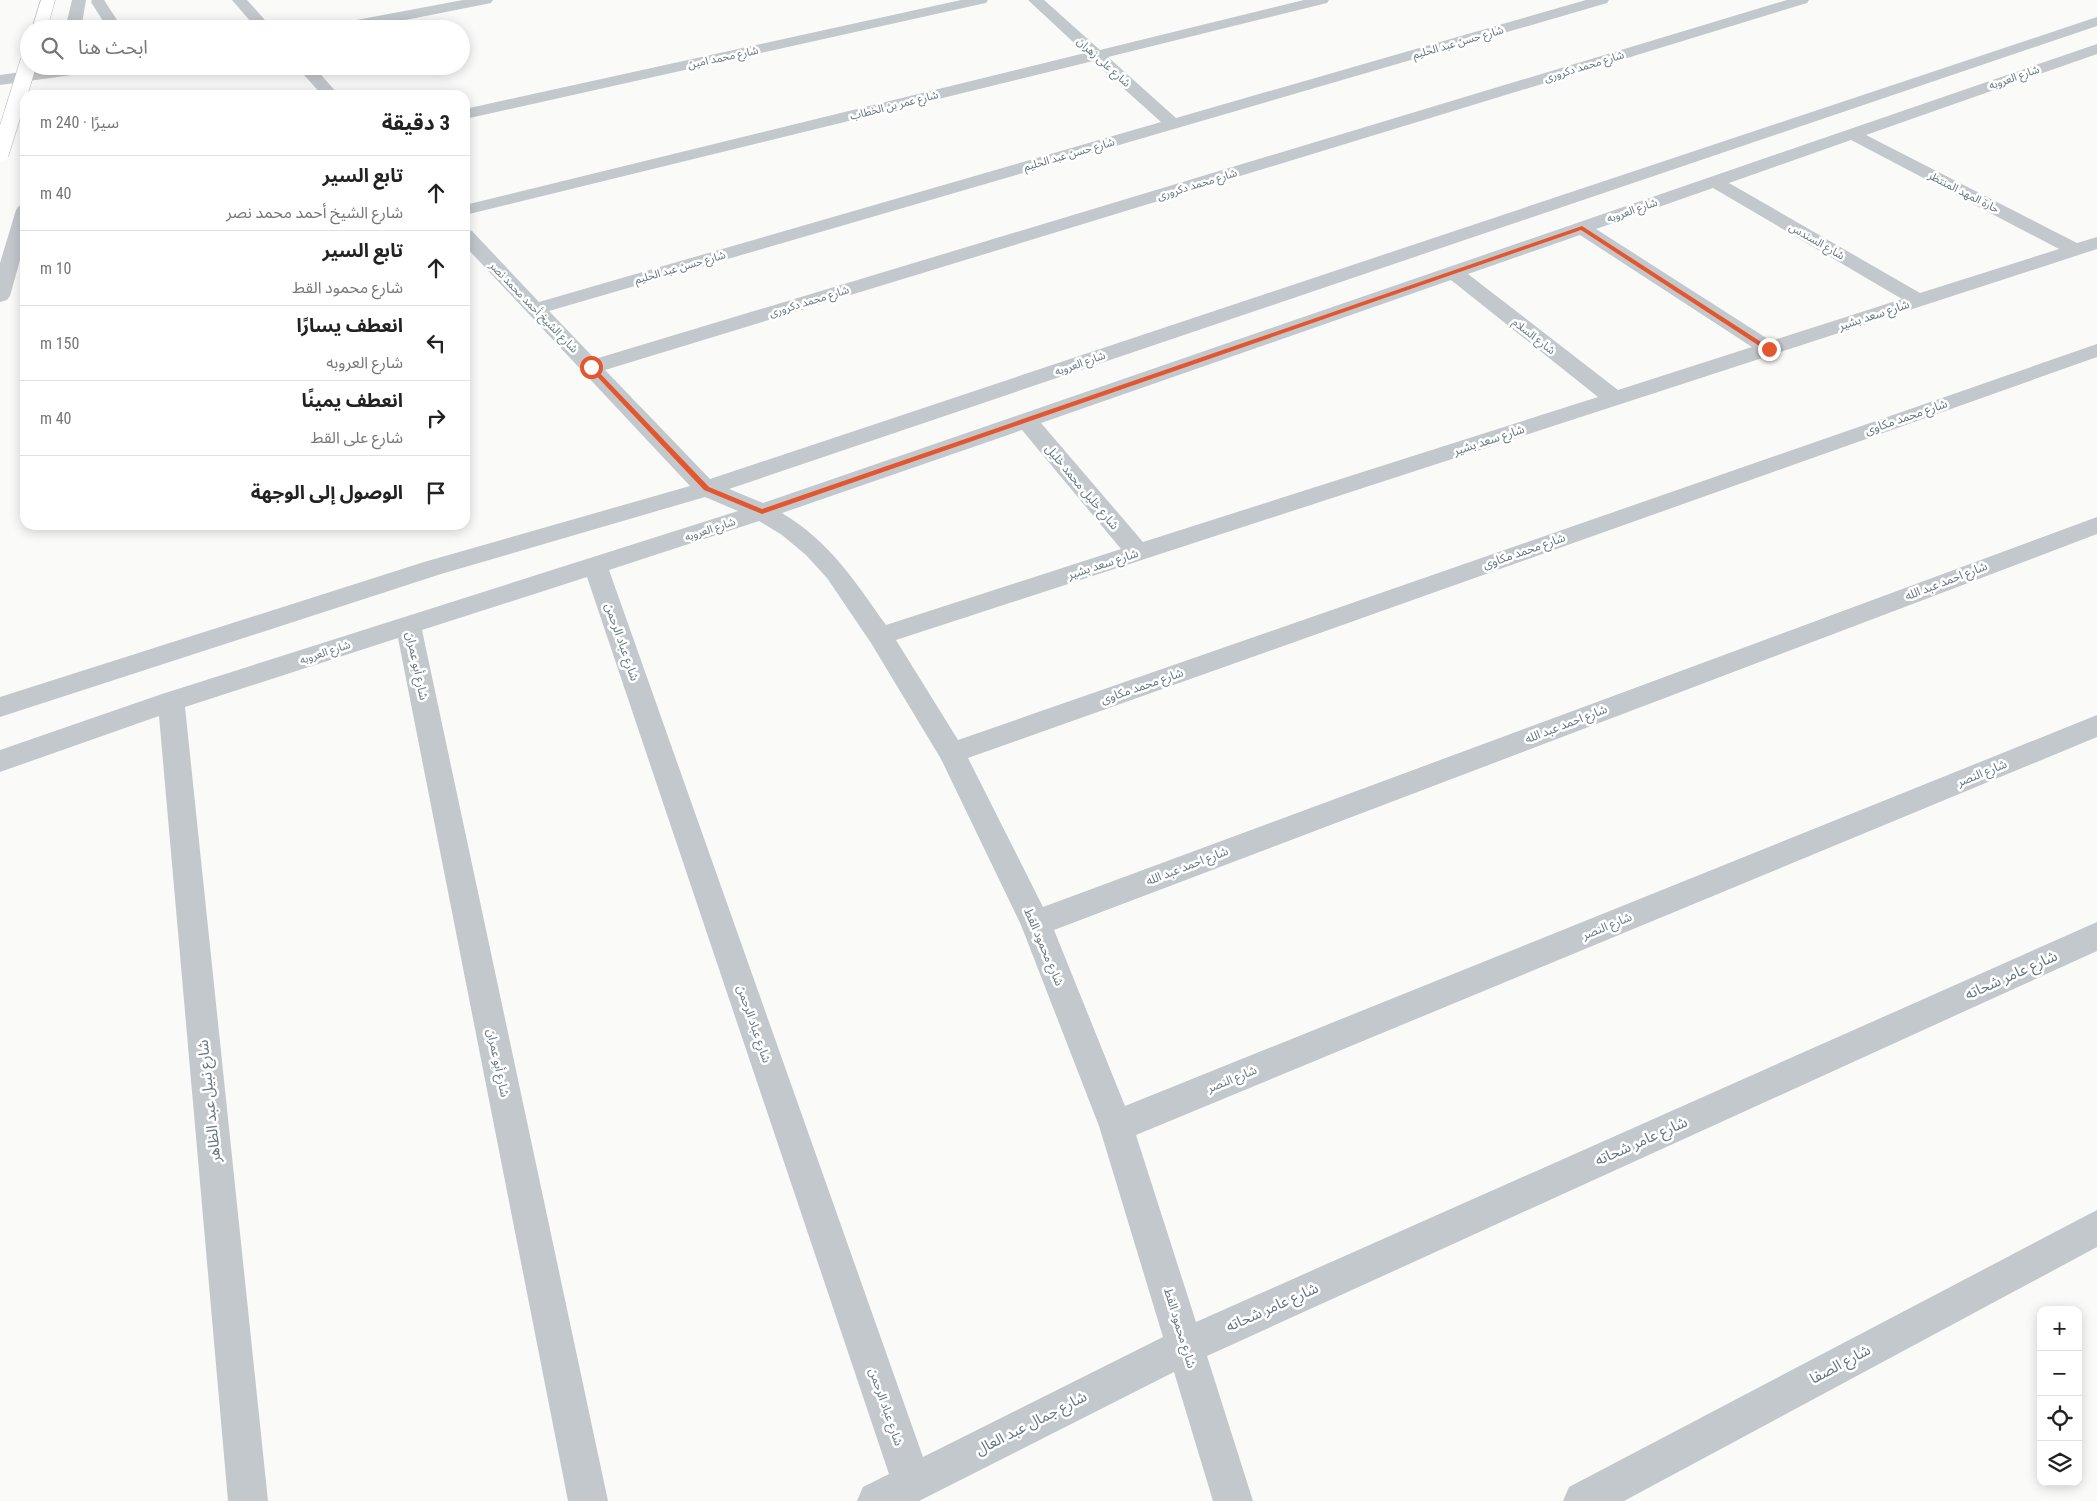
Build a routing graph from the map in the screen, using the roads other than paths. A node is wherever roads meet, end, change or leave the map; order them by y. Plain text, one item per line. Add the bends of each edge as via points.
1 (48, 0) edge
2 (79, 0) edge
3 (239, 0) edge
4 (486, 0) edge
5 (981, 0) edge
6 (1034, 0) edge
7 (1322, 0) edge
8 (1602, 0) edge
9 (1802, 0) edge
10 (98, 2) dead end
11 (42, 20) edge
12 (75, 20) edge
13 (110, 20) edge
14 (258, 20) edge
15 (382, 20) edge
16 (2097, 21) edge
17 (2097, 48) edge
18 (1097, 55) junction
19 (25, 75) edge
20 (29, 75) edge
21 (63, 75) edge
22 (312, 75) edge
23 (0, 80) edge
24 (60, 87) dead end
25 (326, 90) edge
26 (470, 113) edge
27 (1174, 124) junction
28 (1852, 134) junction
29 (0, 154) edge
30 (1714, 181) junction
31 (470, 209) edge
32 (20, 227) edge
33 (1582, 228) junction
34 (470, 240) edge
35 (2097, 244) edge
36 (2076, 250) junction
37 (1453, 272) junction
38 (0, 296) edge
39 (1919, 301) junction
40 (535, 309) junction
41 (1769, 349) junction
42 (2097, 350) edge
43 (591, 367) junction
44 (1615, 399) junction
45 (1026, 420) junction
46 (706, 488) junction
47 (762, 512) junction
48 (2097, 525) edge
49 (1138, 553) junction
50 (596, 566) junction
51 (408, 624) junction
52 (880, 636) junction
53 (171, 702) junction
54 (0, 707) edge
55 (2097, 726) edge
56 (952, 753) junction
57 (0, 761) edge
58 (1036, 923) junction
59 (2097, 936) edge
60 (1116, 1126) junction
61 (2097, 1228) edge
62 (1185, 1346) junction
63 (912, 1483) junction
64 (248, 1501) edge
65 (588, 1501) edge
66 (878, 1501) edge
67 (1233, 1501) edge
68 (1583, 1501) edge

1 - 11 main road
2 - 12 street
3 - 14 street
4 - 15 street
5 - 26 street, شارع محمد امين
6 - 18 street, شارع على زهران
7 - 18 street, شارع عمر بن الخطاب
8 - 27 street, شارع حسن عبد الحليم
9 - 43 street, شارع محمد دكرورى
10 - 13 street
16 - 46 street, شارع العروبه
17 - 28 street, شارع العروبه
18 - 27 street, شارع على زهران
18 - 31 street, شارع عمر بن الخطاب
19 - 29 main road, bridge
20 - 23 street
21 - 24 street
22 - 25 street
27 - 40 street, شارع حسن عبد الحليم
28 - 30 street, شارع العروبه
28 - 36 street, حارة المهد المنتظر
30 - 33 street, شارع العروبه
30 - 39 street, شارع السندس
32 - 38 street
33 - 37 street, شارع العروبه
33 - 41 street
34 - 40 street, شارع الشيخ أحمد محمد نصر
35 - 36 street, شارع سعد بشير
36 - 39 street, شارع سعد بشير
37 - 44 street, شارع السلام
37 - 45 street, شارع العروبه
39 - 41 street, شارع سعد بشير
40 - 43 street, شارع الشيخ أحمد محمد نصر
41 - 44 street, شارع سعد بشير
42 - 56 street, شارع محمد مكاوى
43 - 46 street, شارع الشيخ أحمد محمد نصر
44 - 49 street, شارع سعد بشير
45 - 47 street, شارع العروبه
45 - 49 street, شارع خليل محمد خليل
46 - 47 street, شارع محمود القط
46 - 54 street, شارع العروبه via 433,568
47 - 50 street, شارع العروبه
47 - 52 street, شارع محمود القط via 790,529 836,572
48 - 58 street, شارع احمد عبد الله
49 - 52 street, شارع سعد بشير
50 - 51 street, شارع العروبه
50 - 63 street, شارع عباد الرحمن
51 - 53 street, شارع العروبه
51 - 65 street, شارع أبو عمران
52 - 56 street, شارع محمود القط
53 - 57 street, شارع العروبه
53 - 64 street, شارع نبيل عبد الظاهر
55 - 60 street, شارع النصر
56 - 58 street, شارع محمود القط
58 - 60 street, شارع محمود القط
59 - 62 street, شارع عامر شحاته
60 - 62 street, شارع محمود القط
61 - 68 street, شارع الصفا
62 - 63 street, شارع جمال عبد العال
62 - 67 street, شارع محمود القط
63 - 66 street, شارع جمال عبد العال

